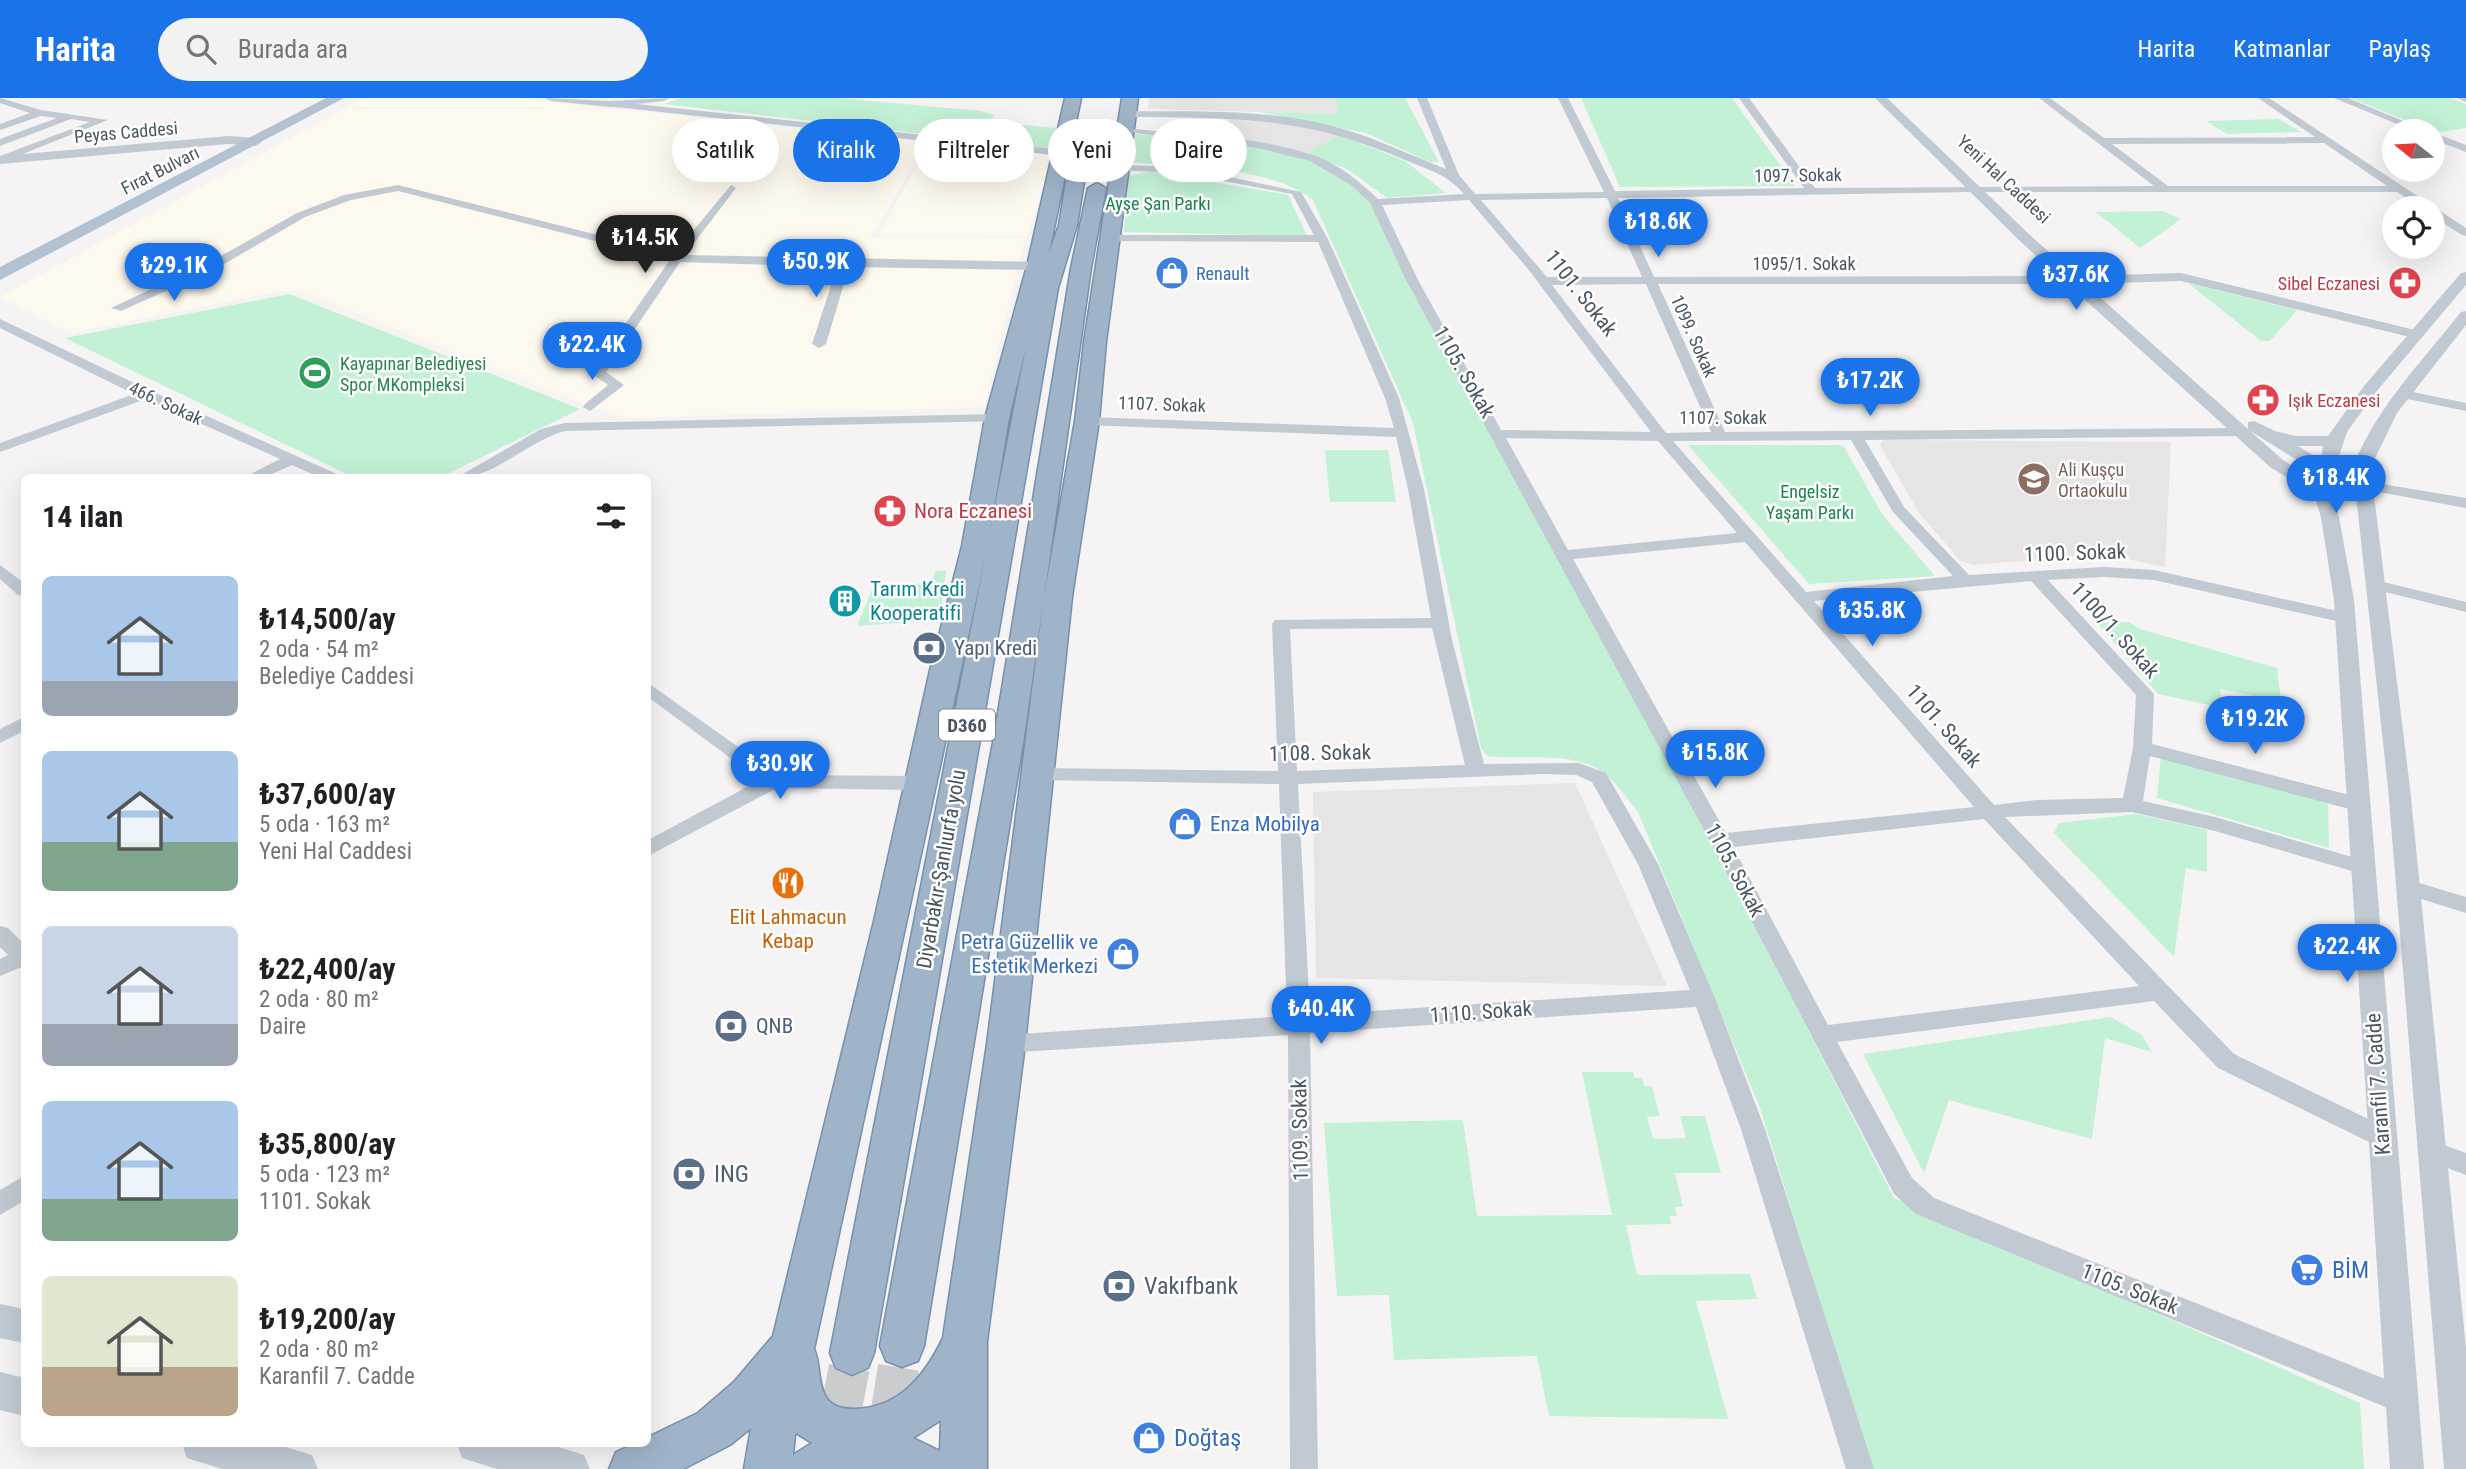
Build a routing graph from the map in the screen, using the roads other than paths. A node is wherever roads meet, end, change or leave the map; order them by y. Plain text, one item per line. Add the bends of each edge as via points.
1 (302, 98) edge
2 (337, 98) edge
3 (551, 98) edge
4 (664, 98) edge
5 (1073, 98) edge
6 (1089, 98) edge
7 (1422, 98) edge
8 (1563, 98) edge
9 (1744, 98) edge
10 (1881, 98) edge
11 (1894, 98) edge
12 (2044, 98) edge
13 (2263, 98) edge
14 (2339, 98) edge
15 (0, 101) edge
16 (609, 104) junction
17 (1123, 110) edge
18 (40, 113) junction
19 (71, 116) junction
20 (1069, 119) edge
21 (2392, 119) edge
22 (0, 127) edge
23 (228, 140) junction
24 (2325, 140) junction
25 (2445, 140) edge
26 (2102, 141) junction
27 (256, 142) junction
28 (0, 144) edge
29 (2466, 149) edge
30 (1048, 151) edge
31 (0, 160) edge
32 (1136, 168) edge
33 (1454, 176) junction
34 (1060, 182) edge
35 (1117, 182) edge
36 (731, 188) dead end
37 (2164, 188) junction
38 (1097, 189) junction
39 (1969, 189) junction
40 (2400, 189) junction
41 (1985, 190) junction
42 (1811, 191) junction
43 (1612, 196) junction
44 (2410, 196) edge
45 (1471, 197) junction
46 (1375, 202) junction
47 (1114, 214) junction
48 (1058, 219) junction
49 (2445, 220) edge
50 (2466, 233) edge
51 (1112, 238) junction
52 (1322, 239) junction
53 (0, 257) edge
54 (137, 257) dead end
55 (677, 258) junction
56 (844, 263) junction
57 (215, 264) junction
58 (1037, 266) junction
59 (0, 274) edge
60 (2466, 276) edge
61 (2067, 280) junction
62 (2084, 280) junction
63 (1541, 281) junction
64 (1650, 281) junction
65 (117, 308) dead end
66 (2466, 315) edge
67 (0, 323) edge
68 (2460, 333) edge
69 (2418, 335) junction
70 (819, 344) dead end
71 (146, 394) junction
72 (2403, 394) junction
73 (590, 407) dead end
74 (2466, 407) edge
75 (997, 418) junction
76 (1087, 421) junction
77 (2241, 432) junction
78 (2261, 432) junction
79 (1402, 433) junction
80 (1499, 434) junction
81 (1855, 435) junction
82 (1662, 437) junction
83 (1720, 437) junction
84 (2333, 441) junction
85 (0, 448) edge
86 (1016, 458) junction
87 (290, 460) junction
88 (259, 474) edge
89 (324, 474) edge
90 (470, 474) edge
91 (2319, 477) junction
92 (2364, 486) junction
93 (1076, 496) junction
94 (2466, 503) edge
95 (1749, 537) junction
96 (975, 546) junction
97 (1038, 550) junction
98 (1563, 555) junction
99 (2035, 576) junction
100 (1965, 580) junction
101 (2375, 585) junction
102 (1801, 597) junction
103 (2466, 607) edge
104 (2345, 618) junction
105 (1441, 623) junction
106 (651, 691) edge
107 (21, 725) edge
108 (0, 737) edge
109 (2142, 747) junction
110 (1476, 771) junction
111 (1039, 774) junction
112 (1288, 778) junction
113 (774, 781) junction
114 (918, 783) junction
115 (2357, 804) junction
116 (2132, 805) junction
117 (1989, 812) junction
118 (1720, 841) junction
119 (651, 847) edge
120 (2362, 867) junction
121 (2406, 887) junction
122 (2466, 905) edge
123 (0, 934) edge
124 (21, 954) edge
125 (21, 958) edge
126 (0, 968) edge
127 (2159, 992) junction
128 (1704, 998) junction
129 (1299, 1023) junction
130 (1824, 1035) junction
131 (1006, 1044) junction
132 (2382, 1137) junction
133 (2430, 1151) junction
134 (2466, 1164) edge
135 (21, 1188) edge
136 (0, 1204) edge
137 (0, 1321) edge
138 (21, 1325) edge
139 (965, 1342) junction
140 (793, 1345) junction
141 (902, 1346) tunnel mouth
142 (852, 1353) tunnel mouth
143 (0, 1391) edge
144 (21, 1396) edge
145 (2400, 1399) junction
146 (213, 1447) edge
147 (487, 1447) edge
148 (298, 1469) edge
149 (570, 1469) edge
150 (633, 1469) edge
151 (768, 1469) edge
152 (811, 1469) edge
153 (926, 1469) edge
154 (963, 1469) edge
155 (1304, 1469) edge
156 (1860, 1469) edge
157 (2407, 1469) edge
158 (2461, 1469) edge

1 - 23 main road, Fırat Bulvarı
2 - 27 main road, Fırat Bulvarı
3 - 16 street
4 - 16 street
5 - 20 highway
6 - 48 highway, Diyarbakır-Şanlıurfa yolu / D360
7 - 33 street, 1101. Sokak
8 - 43 street, 1099. Sokak
9 - 42 street
10 - 39 street
11 - 41 street, Yeni Hal Caddesi
12 - 26 street
13 - 24 street
14 - 21 street
15 - 18 street
16 - 30 street
17 - 33 street via 1259,117 1317,125 1385,146
17 - 38 highway, Diyarbakır-Şanlıurfa yolu / D360
17 - 46 street, 1105. Sokak via 1314,159 1355,183
18 - 19 street
18 - 22 street
19 - 28 street
19 - 31 street via 103,120
23 - 27 street, Peyas Caddesi
23 - 31 street, Peyas Caddesi
23 - 53 main road, Fırat Bulvarı
24 - 26 street
24 - 40 street
25 - 29 street
26 - 37 street
27 - 59 main road, Fırat Bulvarı
32 - 52 street via 1182,170 1296,192
33 - 45 street, 1101. Sokak
34 - 48 highway
35 - 47 highway
36 - 55 street
37 - 40 street, 1097. Sokak
37 - 41 street, 1097. Sokak
38 - 47 highway
38 - 97 highway, Diyarbakır-Şanlıurfa yolu / D360
39 - 41 street, 1097. Sokak
39 - 42 street, 1097. Sokak
39 - 61 street
40 - 44 street
41 - 62 street, Yeni Hal Caddesi
42 - 43 street, 1097. Sokak
43 - 45 street, 1097. Sokak
43 - 64 street, 1099. Sokak
45 - 46 street, 1097. Sokak
45 - 63 street, 1101. Sokak
46 - 80 street, 1105. Sokak via 1412,280
47 - 51 highway
48 - 58 highway
48 - 86 highway, Diyarbakır-Şanlıurfa yolu / D360
49 - 50 street
51 - 52 street
51 - 76 highway
52 - 79 street via 1392,398
54 - 57 street via 162,268
55 - 56 street
55 - 57 street via 398,188 348,197 301,215
55 - 73 street via 598,373 617,385
56 - 58 street
56 - 70 street
57 - 65 street
58 - 75 highway
60 - 69 street, Karanfil 7. Cadde
61 - 64 street, 1095/1. Sokak
61 - 77 street
62 - 69 street via 2181,277
62 - 78 street, Yeni Hal Caddesi
63 - 64 street, 1095/1. Sokak
63 - 82 street, 1101. Sokak
64 - 83 street, 1099. Sokak
66 - 68 street, Karanfil 7. Cadde
67 - 71 street, 466. Sokak
68 - 72 street, Karanfil 7. Cadde
69 - 84 street, Karanfil 7. Cadde via 2370,389
71 - 85 street
71 - 87 street, 466. Sokak
72 - 74 street
72 - 92 street, Karanfil 7. Cadde via 2367,449
75 - 90 street via 565,427 545,432
75 - 96 highway
76 - 79 street, 1107. Sokak
76 - 93 highway
77 - 81 street, 1107. Sokak
77 - 91 street via 2276,463
78 - 84 street via 2294,441
78 - 91 street, Yeni Hal Caddesi
79 - 105 street
80 - 82 street, 1107. Sokak
80 - 98 street, 1105. Sokak
81 - 83 street, 1107. Sokak
81 - 100 street via 1898,509
82 - 83 street, 1107. Sokak
82 - 95 street, 1101. Sokak
84 - 91 street, Karanfil 7. Cadde
86 - 96 highway
86 - 142 highway, Diyarbakır-Şanlıurfa yolu / D360
87 - 88 street
87 - 89 street, 466. Sokak
91 - 92 street
91 - 92 street via 2344,497
91 - 104 street, Karanfil 7. Cadde via 2330,517
92 - 94 street
92 - 101 street, Karanfil 7. Cadde
93 - 97 highway
93 - 111 highway via 1058,597
95 - 98 street
95 - 102 street, 1101. Sokak
96 - 114 highway
97 - 141 highway, Diyarbakır-Şanlıurfa yolu / D360
98 - 118 street, 1105. Sokak
99 - 100 street, 1100. Sokak
99 - 104 street, 1100. Sokak via 2154,575
99 - 109 street, 1100/1. Sokak via 2145,694
100 - 102 street, 1100. Sokak
101 - 103 street
101 - 121 street, Karanfil 7. Cadde
102 - 117 street, 1101. Sokak
104 - 115 street, Karanfil 7. Cadde
105 - 110 street
105 - 112 street, 1109. Sokak via 1280,624
106 - 113 street
107 - 108 street
109 - 115 street
109 - 116 street, 1100/1. Sokak
110 - 112 street, 1108. Sokak
110 - 128 street, 1108. Sokak via 1579,769 1600,778 1648,864
111 - 112 street, 1108. Sokak
111 - 131 highway
112 - 129 street, 1109. Sokak
113 - 114 street
113 - 119 street
114 - 140 highway via 891,922
115 - 120 street, Karanfil 7. Cadde
116 - 117 street
116 - 120 street
117 - 118 street
117 - 127 street, 1101. Sokak
118 - 130 street, 1105. Sokak
120 - 132 street, Karanfil 7. Cadde
121 - 122 street
121 - 133 street, Karanfil 7. Cadde
123 - 124 street
125 - 126 street
127 - 130 street
127 - 132 street, 1101. Sokak via 2226,1061
128 - 129 street, 1110. Sokak
128 - 156 street via 1754,1129
129 - 131 street, 1110. Sokak
129 - 155 street, 1109. Sokak
130 - 145 street, 1105. Sokak via 1903,1186 1925,1206
131 - 139 highway
132 - 145 street, Karanfil 7. Cadde
133 - 134 street
133 - 158 street, Karanfil 7. Cadde
135 - 136 street
137 - 138 main road
139 - 140 highway via 936,1394 894,1424 844,1433 816,1420 805,1402
139 - 154 highway
140 - 150 highway via 750,1398 714,1429
140 - 151 highway
143 - 144 main road
145 - 157 street, Karanfil 7. Cadde
146 - 148 main road
147 - 149 main road
152 - 153 highway via 856,1452 892,1453

